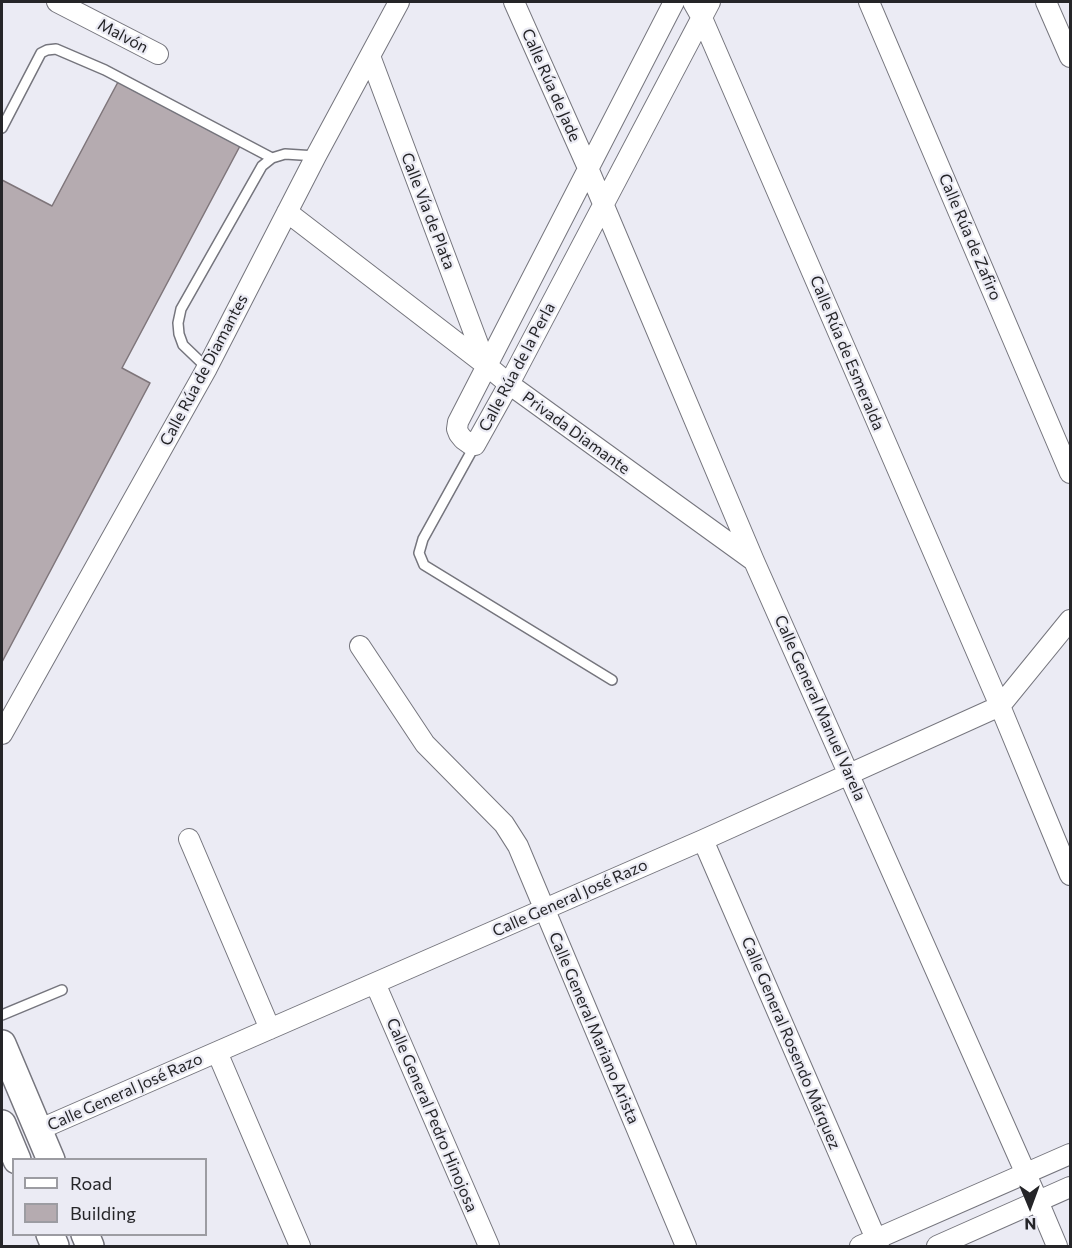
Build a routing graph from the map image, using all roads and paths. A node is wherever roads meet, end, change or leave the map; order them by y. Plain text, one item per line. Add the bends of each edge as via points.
1 (57, 2) edge
2 (399, 2) edge
3 (514, 2) edge
4 (674, 2) edge
5 (869, 2) edge
6 (1046, 2) edge
7 (702, 7) edge
8 (158, 54) dead end
9 (370, 56) junction
10 (1071, 57) edge
11 (2, 128) edge
12 (316, 156) junction
13 (272, 158) junction
14 (588, 168) junction
15 (603, 204) junction
16 (287, 212) junction
17 (486, 365) junction
18 (207, 368) junction
19 (509, 384) junction
20 (475, 445) junction
21 (1071, 472) edge
22 (754, 561) junction
23 (1071, 620) edge
24 (360, 646) dead end
25 (612, 680) dead end
26 (1000, 706) junction
27 (2, 734) edge
28 (849, 774) junction
29 (189, 839) dead end
30 (703, 840) junction
31 (1071, 875) edge
32 (545, 909) junction
33 (375, 983) junction
34 (62, 990) dead end
35 (2, 1015) edge
36 (270, 1029) junction
37 (2, 1044) edge
38 (217, 1052) junction
39 (2, 1124) edge
40 (38, 1130) junction
41 (1071, 1154) edge
42 (16, 1158) edge
43 (50, 1158) edge
44 (1026, 1173) junction
45 (1071, 1187) edge
46 (1038, 1201) junction
47 (872, 1244) edge
48 (300, 1246) edge
49 (489, 1246) edge
50 (686, 1246) edge
51 (937, 1246) edge
52 (1057, 1246) edge

1 - 8 street, Malvón
2 - 9 street, Calle Rúa de Diamantes
3 - 14 street, Calle Rúa de Jade
4 - 14 street, Calle Rúa de la Perla
5 - 21 street, Calle Rúa de Zafiro
6 - 10 street
7 - 15 street, Calle Rúa de la Perla
7 - 26 street, Calle Rúa de Esmeralda
9 - 12 street, Calle Rúa de Diamantes
9 - 17 street, Calle Vía de Plata
11 - 13 lane via 41,53 56,49 105,70
12 - 13 lane via 285,154
12 - 16 street, Calle Rúa de Diamantes
13 - 18 lane via 262,166 181,309 178,323 183,345
14 - 15 street, Calle General Manuel Varela
14 - 17 street, Calle Rúa de la Perla
15 - 19 street, Calle Rúa de la Perla
15 - 22 street, Calle General Manuel Varela
16 - 17 street, Privada Diamante
16 - 18 street, Calle Rúa de Diamantes
17 - 19 street, Privada Diamante
17 - 20 street, Calle Rúa de la Perla via 457,429 463,439
18 - 27 street, Calle Rúa de Diamantes
19 - 20 street, Calle Rúa de la Perla
19 - 22 street, Privada Diamante
20 - 25 lane via 423,539 419,553 424,565
22 - 28 street, Calle General Manuel Varela
23 - 26 street, Calle General José Razo
24 - 32 street, Calle General Mariano Arista via 425,744 504,824 518,846
26 - 28 street, Calle General José Razo
26 - 31 street, Calle Rúa de Esmeralda
28 - 30 street, Calle General José Razo
28 - 44 street, Calle General Manuel Varela
29 - 36 street
30 - 32 street, Calle General José Razo
30 - 47 street, Calle General Rosendo Márquez
32 - 33 street, Calle General José Razo
32 - 50 street, Calle General Mariano Arista
33 - 36 street, Calle General José Razo
33 - 49 street, Calle General Pedro Hinojosa
34 - 35 lane
36 - 38 street, Calle General José Razo
37 - 40 street
38 - 40 street, Calle General José Razo
38 - 48 street
39 - 42 street
40 - 43 street
41 - 44 street
44 - 46 street, Calle General Manuel Varela
44 - 47 street
45 - 46 street
46 - 51 street
46 - 52 street, Calle General Manuel Varela

